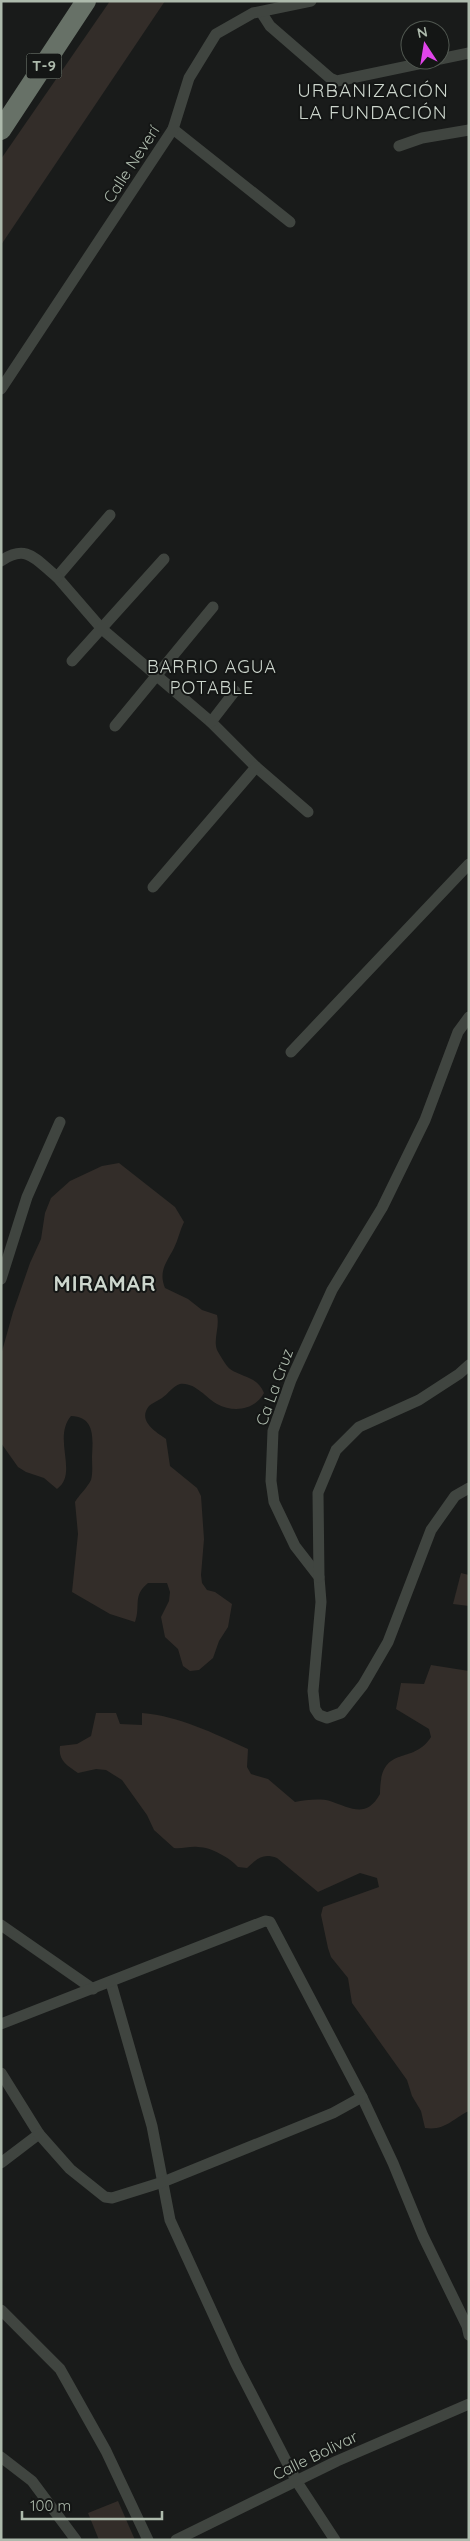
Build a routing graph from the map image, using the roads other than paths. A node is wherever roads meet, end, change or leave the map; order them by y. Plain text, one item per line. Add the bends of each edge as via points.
1 (70, 1) edge
2 (86, 1) edge
3 (311, 1) edge
4 (261, 12) junction
5 (469, 53) edge
6 (450, 57) edge
7 (400, 68) edge
8 (1, 107) edge
9 (1, 130) edge
10 (173, 130) junction
11 (469, 130) edge
12 (399, 146) dead end
13 (290, 222) dead end
14 (1, 389) edge
15 (110, 515) dead end
16 (164, 559) dead end
17 (1, 561) edge
18 (57, 577) junction
19 (213, 607) dead end
20 (102, 629) junction
21 (72, 661) dead end
22 (155, 676) junction
23 (235, 691) dead end
24 (210, 722) junction
25 (115, 726) dead end
26 (256, 767) junction
27 (308, 812) dead end
28 (469, 864) edge
29 (153, 887) dead end
30 (469, 1017) edge
31 (291, 1052) dead end
32 (60, 1122) dead end
33 (1, 1279) edge
34 (469, 1365) edge
35 (469, 1488) edge
36 (319, 1577) junction
37 (1, 1925) edge
38 (111, 1983) junction
39 (94, 1989) junction
40 (1, 2024) edge
41 (1, 2073) edge
42 (362, 2097) junction
43 (39, 2134) junction
44 (1, 2163) edge
45 (163, 2182) junction
46 (1, 2310) edge
47 (469, 2335) edge
48 (469, 2404) edge
49 (1, 2457) edge
50 (297, 2482) junction
51 (76, 2540) edge
52 (148, 2540) edge
53 (176, 2540) edge
54 (335, 2540) edge

1 - 8 highway, T-9
2 - 9 highway, T-9
3 - 4 street, Calle Neverí
4 - 7 street via 270,26 337,81
4 - 10 street, Calle Neverí via 216,34 189,78
5 - 6 street
10 - 13 street
10 - 14 street, Calle Neverí
11 - 12 street via 422,138
15 - 18 street
16 - 20 street
17 - 18 street via 20,552
18 - 20 street
19 - 22 street
20 - 21 street
20 - 22 street
22 - 24 street
22 - 25 street
23 - 24 street
24 - 26 street
26 - 27 street
26 - 29 street
28 - 31 street
30 - 36 street, Ca La Cruz via 458,1032 425,1120 382,1208 332,1290 291,1380 273,1431 271,1481 274,1502 295,1546
32 - 33 street via 28,1198
34 - 36 street via 419,1400 358,1426 336,1450 318,1493
35 - 36 street via 455,1496 431,1530 388,1642 363,1685 341,1713 327,1718 315,1709 313,1691 319,1641
37 - 39 street
38 - 39 street
38 - 42 street via 270,1922
38 - 45 street via 152,2126
39 - 40 street
41 - 43 street
42 - 45 street
42 - 47 street
43 - 44 street
43 - 45 street via 70,2169 106,2197 118,2197
45 - 50 street via 170,2220 236,2364
46 - 52 street via 60,2369 106,2451
48 - 50 street, Calle Bolivar via 337,2461
49 - 51 street via 32,2481
50 - 53 street, Calle Bolivar
50 - 54 street

